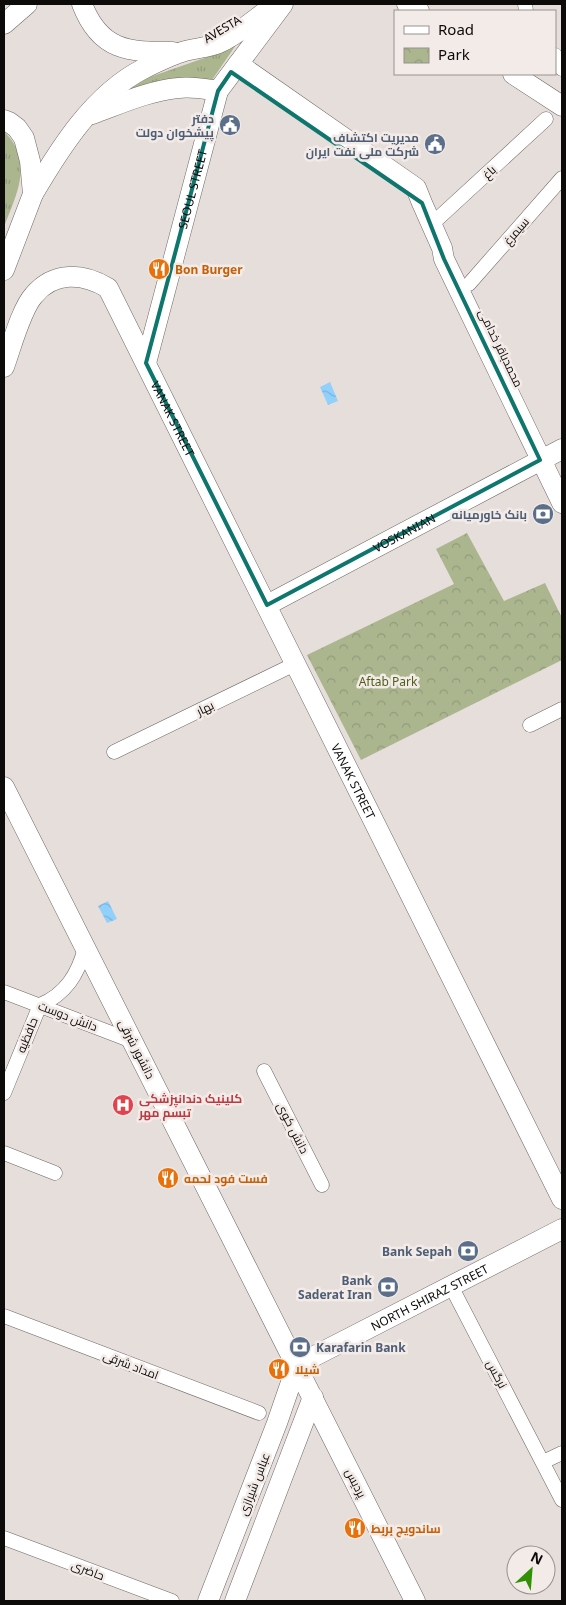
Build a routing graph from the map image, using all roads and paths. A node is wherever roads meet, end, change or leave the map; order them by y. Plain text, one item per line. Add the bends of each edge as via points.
1 (82, 4) edge
2 (260, 4) edge
3 (276, 4) edge
4 (283, 4) edge
5 (182, 52) junction
6 (556, 58) edge
7 (235, 68) junction
8 (562, 69) edge
9 (515, 75) edge
10 (218, 91) junction
11 (562, 105) edge
12 (88, 116) junction
13 (546, 119) dead end
14 (4, 120) edge
15 (562, 178) edge
16 (33, 194) junction
17 (432, 224) junction
18 (442, 248) junction
19 (4, 270) edge
20 (469, 284) junction
21 (146, 363) junction
22 (4, 367) edge
23 (523, 408) junction
24 (555, 462) edge
25 (562, 503) edge
26 (267, 605) junction
27 (295, 664) junction
28 (562, 709) edge
29 (530, 725) dead end
30 (114, 752) dead end
31 (4, 787) edge
32 (85, 948) junction
33 (4, 992) edge
34 (40, 1005) junction
35 (132, 1041) junction
36 (264, 1071) dead end
37 (4, 1093) edge
38 (4, 1153) edge
39 (55, 1173) dead end
40 (322, 1185) dead end
41 (562, 1199) edge
42 (562, 1229) edge
43 (451, 1286) junction
44 (4, 1316) edge
45 (297, 1365) junction
46 (313, 1397) junction
47 (259, 1413) dead end
48 (296, 1443) junction
49 (339, 1448) junction
50 (562, 1453) edge
51 (543, 1462) junction
52 (562, 1500) edge
53 (4, 1538) edge
54 (172, 1601) edge
55 (208, 1601) edge
56 (235, 1601) edge
57 (415, 1601) edge

1 - 5 main road via 93,26 117,46 140,51
2 - 5 main road, AVESTA
3 - 5 main road via 233,36 201,49
4 - 7 main road, SEOUL STREET
5 - 12 main road via 123,81
6 - 8 street
7 - 10 main road, SEOUL STREET
7 - 17 main road, محمدباقر خدامی via 422,203
9 - 11 main road
10 - 12 main road via 189,87 158,92
10 - 21 main road, SEOUL STREET
12 - 16 main road via 64,145
13 - 17 street, باغ
14 - 16 main road via 17,128 24,138
15 - 20 street, سیمرغ
16 - 19 main road
17 - 18 main road, محمدباقر خدامی
18 - 20 main road, محمدباقر خدامی via 453,256
18 - 23 main road, محمدباقر خدامی via 444,259
20 - 23 main road, محمدباقر خدامی
21 - 22 main road, VANAK STREET via 108,288 89,279 68,276 43,286 33,296
21 - 26 main road, VANAK STREET
23 - 24 main road, محمدباقر خدامی
24 - 25 main road, محمدباقر خدامی
24 - 26 main road, VOSKANIAN
26 - 27 main road, VANAK STREET
27 - 30 street, بهار
27 - 41 main road, VANAK STREET
28 - 29 street
31 - 32 main road, دانشور شرقی
32 - 34 street via 72,980 62,992
32 - 35 main road, دانشور شرقی
33 - 34 street, دانش دوست
34 - 35 street, دانش دوست
34 - 37 street, حافظیه
35 - 45 main road, دانشور شرقی
36 - 40 street, دانش کوی
38 - 39 street
42 - 43 main road, NORTH SHIRAZ STREET
43 - 45 main road, NORTH SHIRAZ STREET
43 - 51 street, نرگس
44 - 47 street, امداد شرقی
45 - 46 main road, پردیس
45 - 55 main road, عباس شیرازی
46 - 48 main road, عباس شیرازی
46 - 49 main road, پردیس
48 - 49 main road via 320,1434 334,1441
48 - 56 main road, عباس شیرازی
49 - 57 main road, پردیس
50 - 51 street
51 - 52 street, نرگس
53 - 54 street, حاضری

